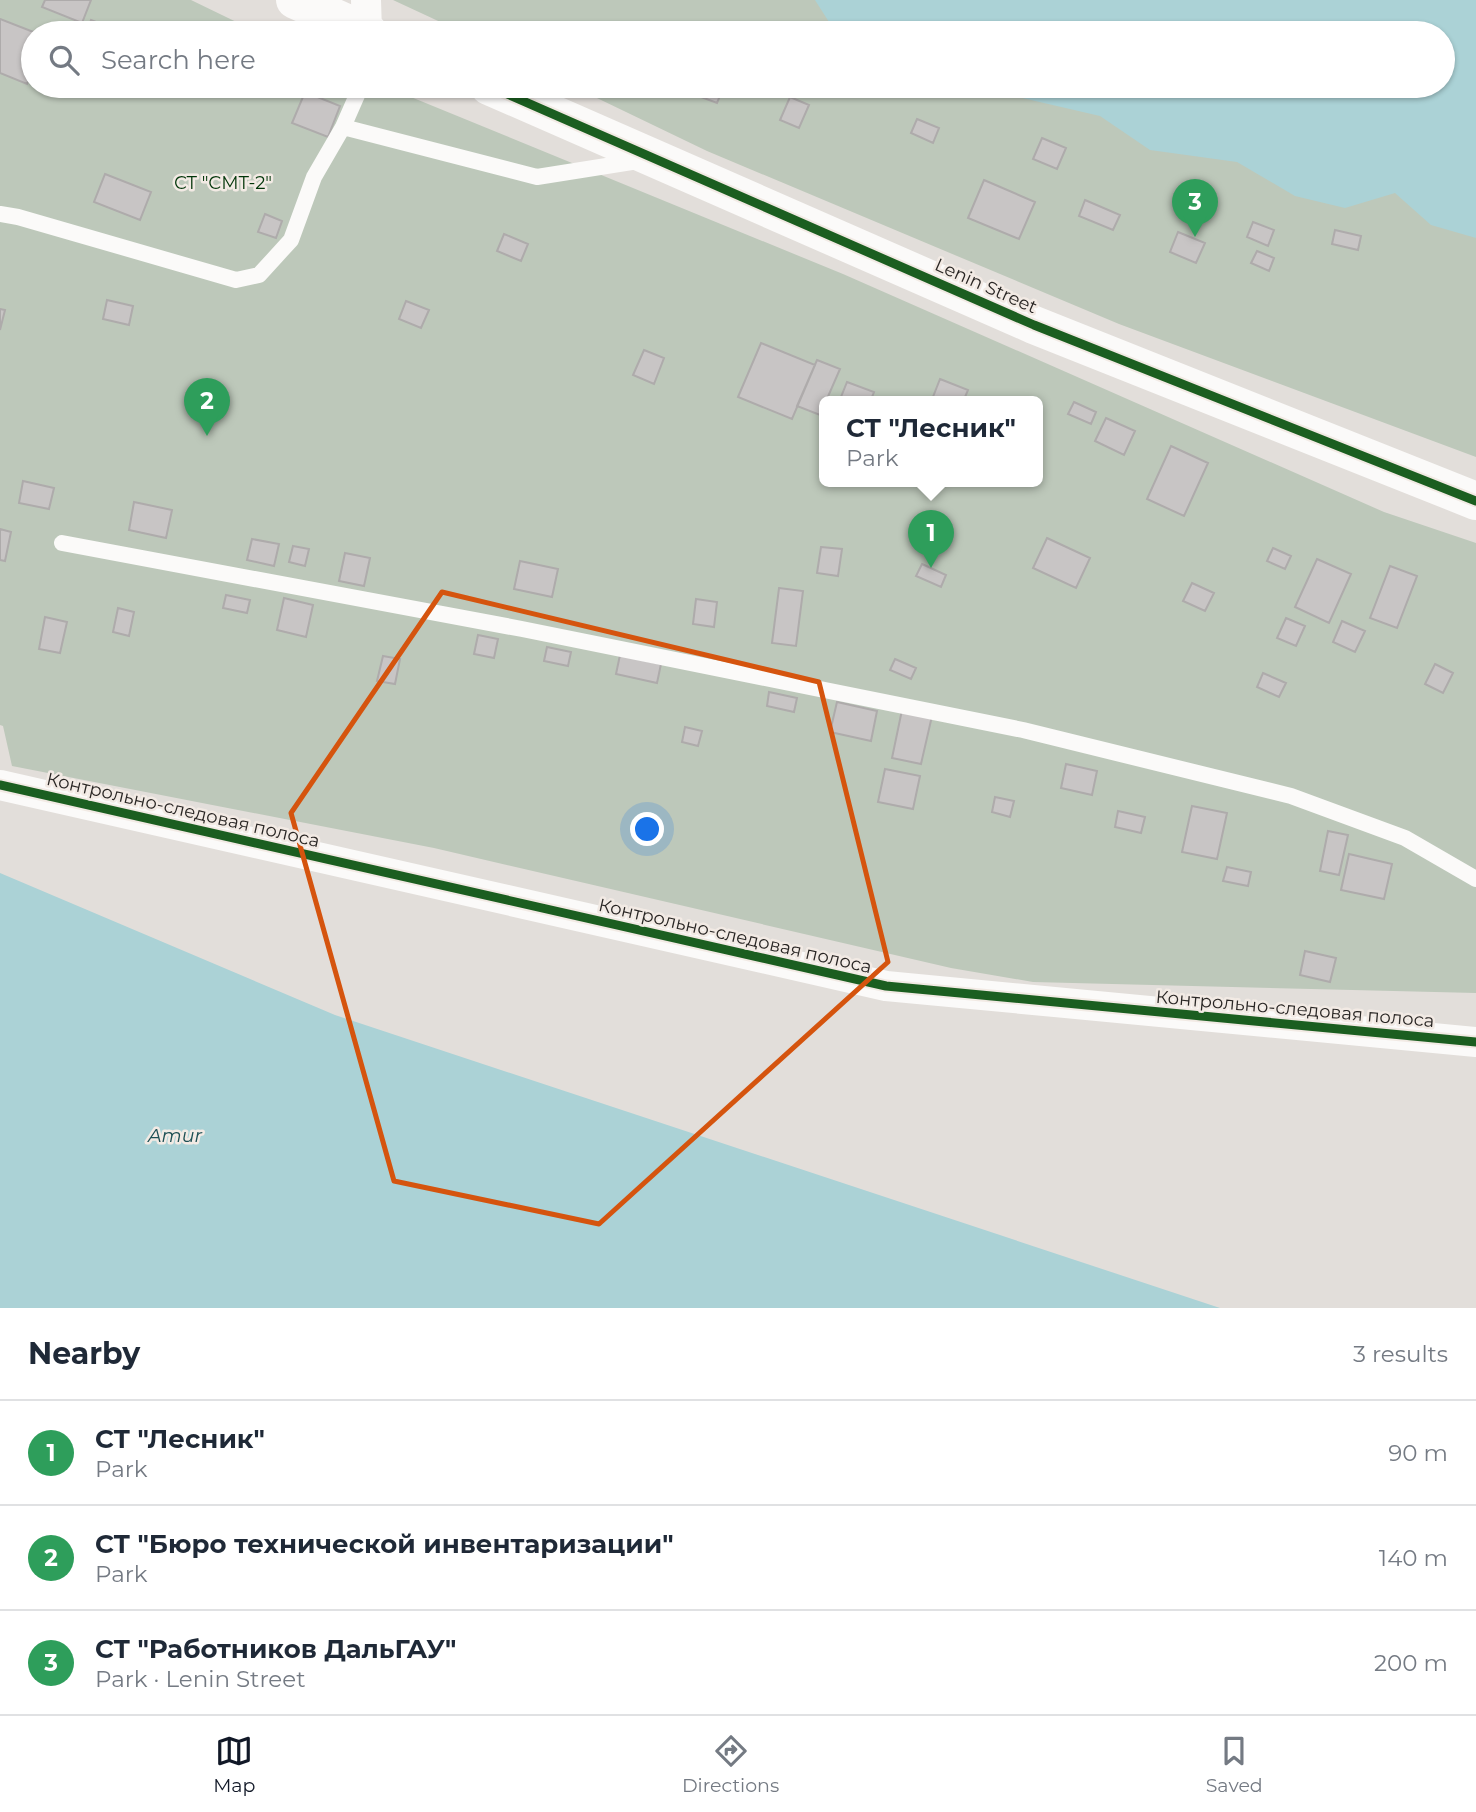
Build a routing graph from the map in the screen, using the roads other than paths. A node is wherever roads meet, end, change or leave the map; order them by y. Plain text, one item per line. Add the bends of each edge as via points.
1 (295, 0) edge
2 (364, 21) edge
3 (356, 98) edge
4 (516, 98) edge
5 (343, 128) junction
6 (654, 158) junction
7 (0, 214) edge
8 (1476, 501) edge
9 (62, 543) dead end
10 (0, 785) edge
11 (1476, 879) edge
12 (1476, 1042) edge

1 - 2 street
3 - 5 lane
4 - 6 street, Lenin Street
5 - 6 lane via 537,177
5 - 7 lane via 314,177 291,240 259,275 236,280
6 - 8 street, Lenin Street via 1034,325
9 - 11 lane via 509,626 1023,730 1291,796 1405,838
10 - 12 street, Контрольно-следовая полоса via 886,986

